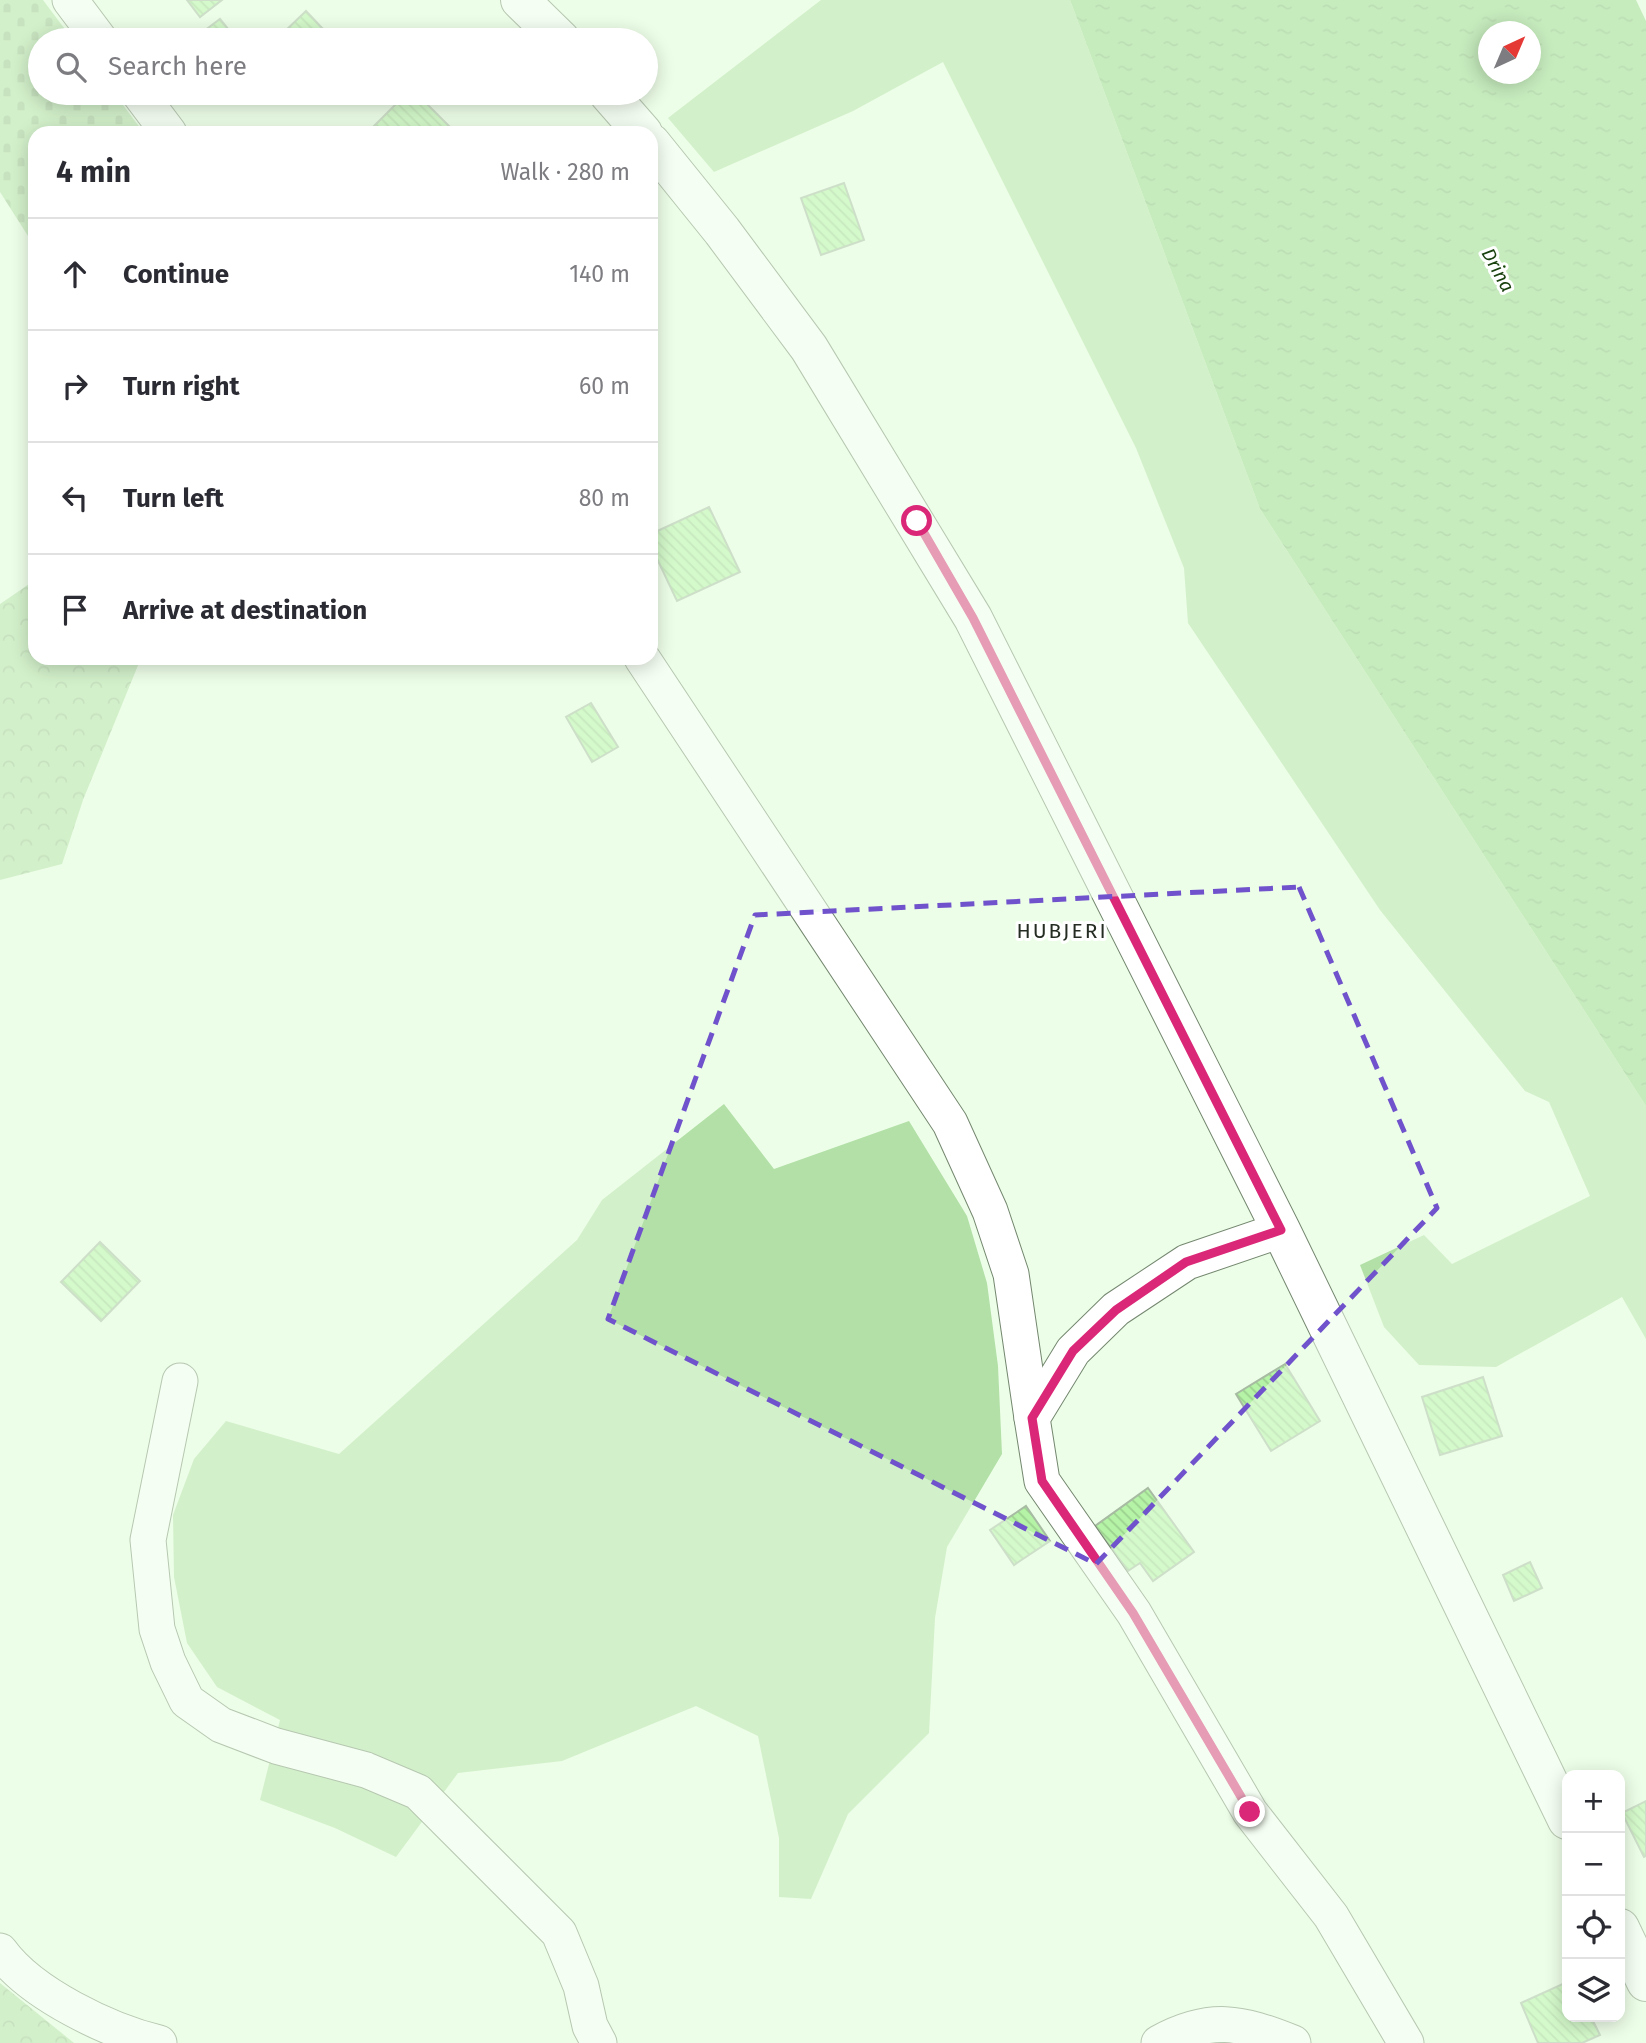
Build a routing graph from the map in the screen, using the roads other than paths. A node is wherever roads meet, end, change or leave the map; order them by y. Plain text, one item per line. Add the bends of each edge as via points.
1 (70, 0) edge
2 (520, 0) edge
3 (91, 28) edge
4 (549, 28) edge
5 (148, 105) edge
6 (618, 105) edge
7 (164, 126) edge
8 (637, 126) edge
9 (658, 152) edge
10 (647, 665) edge
11 (1281, 1230) junction
12 (180, 1381) dead end
13 (1032, 1418) junction
14 (1562, 1810) edge
15 (1625, 1938) edge
16 (0, 1951) edge
17 (1646, 1982) edge
18 (159, 2043) edge
19 (599, 2043) edge
20 (1159, 2043) edge
21 (1293, 2043) edge
22 (1406, 2043) edge

1 - 3 street
2 - 4 street
5 - 7 street
6 - 8 street
9 - 11 street via 809,348 973,618
10 - 13 street via 950,1122 990,1211 1011,1274
11 - 13 street via 1186,1262 1116,1310 1073,1351
11 - 14 street
12 - 19 street via 148,1540 157,1629 187,1701 222,1725 276,1746 366,1770 418,1792 559,1933
13 - 22 street via 1042,1481 1133,1613 1250,1812 1331,1916
15 - 17 street
16 - 18 street via 65,2006 133,2037
20 - 21 street via 1184,2029 1233,2023

